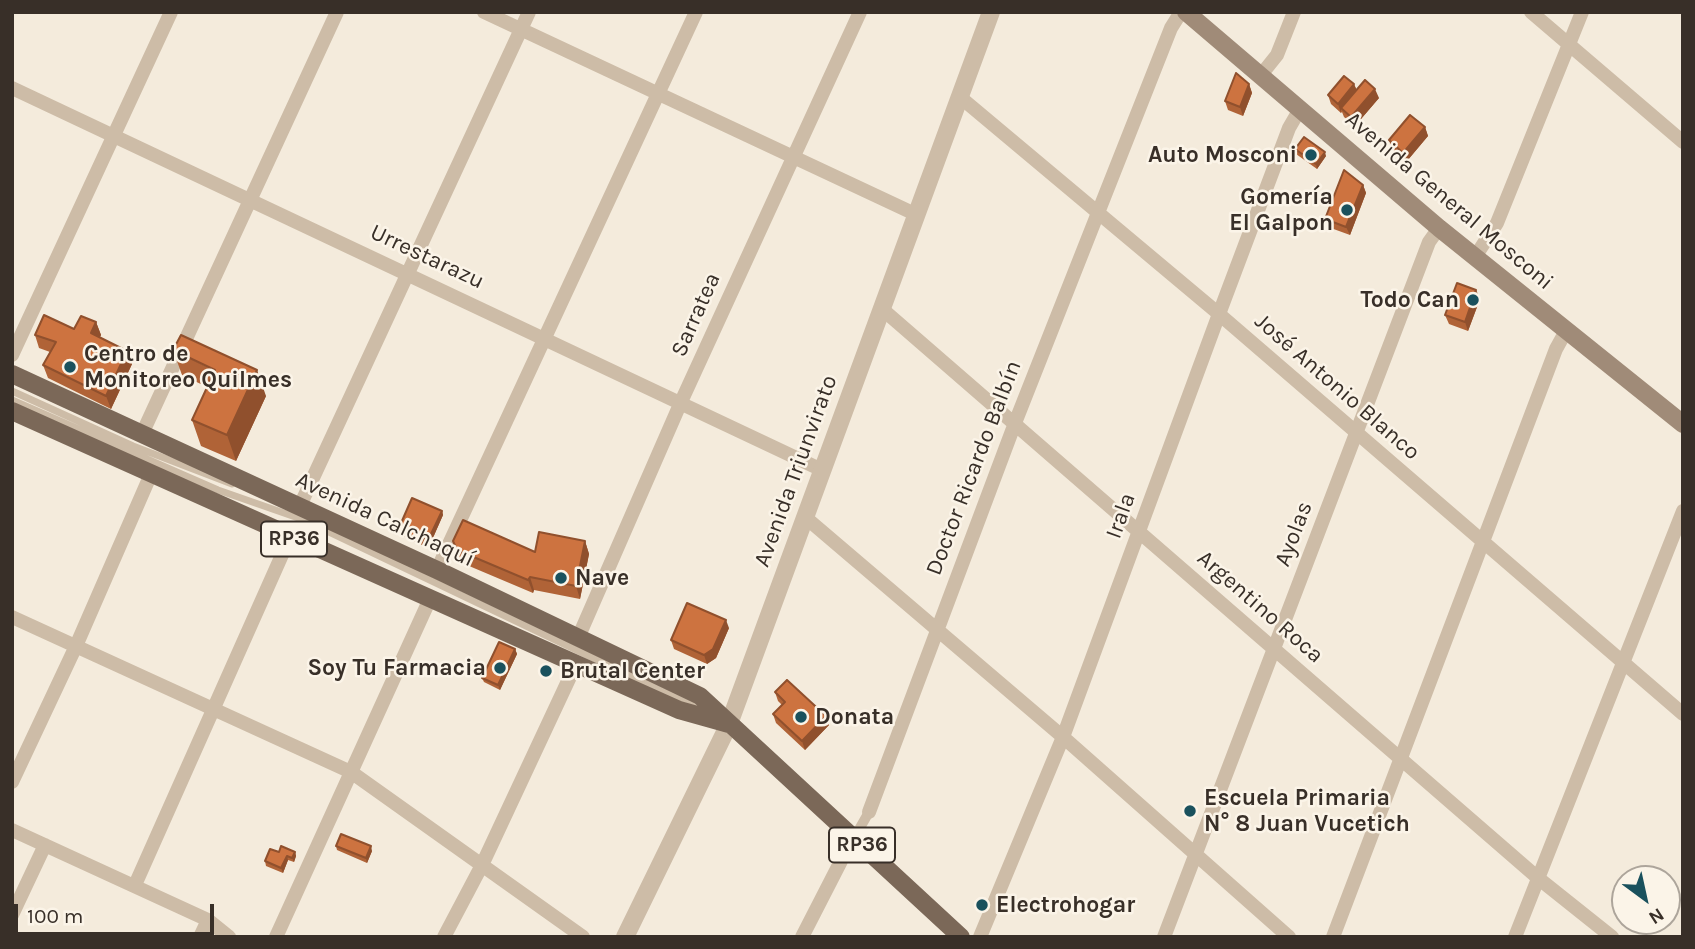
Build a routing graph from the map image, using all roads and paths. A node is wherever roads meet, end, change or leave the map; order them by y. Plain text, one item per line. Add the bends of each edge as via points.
1 (171, 12) edge
2 (337, 12) edge
3 (484, 12) edge
4 (529, 12) edge
5 (696, 12) edge
6 (860, 12) edge
7 (1184, 12) edge
8 (1294, 12) edge
9 (1531, 12) edge
10 (1582, 12) edge
11 (987, 14) edge
12 (521, 30) junction
13 (1569, 44) junction
14 (1261, 75) junction
15 (12, 88) edge
16 (659, 92) junction
17 (960, 97) junction
18 (1300, 109) junction
19 (115, 134) junction
20 (1683, 142) edge
21 (792, 158) junction
22 (250, 198) junction
23 (1098, 213) junction
24 (915, 214) junction
25 (1439, 228) junction
26 (1475, 257) junction
27 (407, 273) junction
28 (881, 308) junction
29 (1219, 314) junction
30 (1566, 331) junction
31 (544, 337) junction
32 (12, 355) edge
33 (12, 374) edge
34 (12, 391) edge
35 (12, 400) edge
36 (681, 402) junction
37 (12, 411) edge
38 (1016, 423) junction
39 (1683, 425) edge
40 (142, 434) junction
41 (1356, 434) junction
42 (822, 470) junction
43 (150, 474) junction
44 (299, 508) junction
45 (1683, 511) edge
46 (805, 517) junction
47 (1139, 533) junction
48 (290, 537) junction
49 (1482, 543) junction
50 (437, 570) junction
51 (429, 601) junction
52 (12, 617) edge
53 (936, 629) junction
54 (578, 638) junction
55 (76, 646) junction
56 (1275, 650) junction
57 (1623, 663) junction
58 (576, 664) junction
59 (214, 708) junction
60 (1683, 713) edge
61 (729, 724) junction
62 (1063, 737) junction
63 (1400, 760) junction
64 (351, 772) junction
65 (12, 782) edge
66 (869, 813) joint
67 (12, 830) edge
68 (855, 839) junction
69 (45, 845) junction
70 (1195, 854) junction
71 (841, 861) joint
72 (482, 865) junction
73 (1538, 878) junction
74 (135, 885) junction
75 (12, 915) edge
76 (208, 920) junction
77 (200, 937) edge
78 (229, 937) edge
79 (276, 937) edge
80 (444, 937) edge
81 (583, 937) edge
82 (625, 937) edge
83 (802, 937) edge
84 (961, 937) edge
85 (980, 937) edge
86 (1164, 937) edge
87 (1289, 937) edge
88 (1333, 937) edge
89 (1515, 937) edge
90 (1612, 937) edge

1 - 19 street
2 - 22 street
3 - 12 street
4 - 12 street
5 - 16 street
6 - 21 street, Sarratea
7 - 14 main road, Avenida General Mosconi
7 - 23 street, Doctor Ricardo Balbín via 1171,28
8 - 14 street via 1277,55
9 - 13 street
10 - 13 street
11 - 17 street, Avenida Triunvirato
12 - 16 street
12 - 27 street
13 - 20 street
13 - 26 street via 1497,222
14 - 18 main road, Avenida General Mosconi
15 - 19 street, Urrestarazu
16 - 21 street
16 - 31 street
17 - 23 street, José Antonio Blanco
17 - 24 street, Avenida Triunvirato
18 - 25 main road, Avenida General Mosconi
18 - 29 street, Irala
19 - 22 street, Urrestarazu
19 - 32 street
21 - 24 street
21 - 36 street, Sarratea
22 - 27 street, Urrestarazu
22 - 40 street
23 - 29 street, José Antonio Blanco
23 - 38 street, Doctor Ricardo Balbín
24 - 28 street, Avenida Triunvirato
25 - 26 main road, Avenida General Mosconi
25 - 41 street, Ayolas via 1429,242
26 - 30 main road, Avenida General Mosconi
27 - 31 street, Urrestarazu
27 - 44 street
28 - 38 street, Argentino Roca
28 - 42 street, Avenida Triunvirato
29 - 41 street, José Antonio Blanco
29 - 47 street, Irala
30 - 39 main road, Avenida General Mosconi
30 - 49 street
31 - 36 street, Urrestarazu
31 - 50 street
33 - 40 main road, Avenida Calchaquí / RP36
34 - 44 lane via 133,446
35 - 61 lane via 206,485 304,520
36 - 42 street, Urrestarazu
36 - 54 street, Sarratea
37 - 43 main road, Avenida Calchaquí / RP36
38 - 47 street, Argentino Roca
38 - 53 street, Doctor Ricardo Balbín
40 - 44 main road, Avenida Calchaquí / RP36
41 - 49 street, José Antonio Blanco
41 - 56 street, Ayolas
42 - 46 street, Avenida Triunvirato
43 - 48 main road, Avenida Calchaquí / RP36
43 - 55 street
44 - 50 main road, Avenida Calchaquí / RP36
45 - 57 street
46 - 53 street
46 - 61 street, Avenida Triunvirato
47 - 56 street, Argentino Roca
47 - 62 street, Irala
48 - 51 main road, Avenida Calchaquí / RP36
48 - 59 street
49 - 57 street, José Antonio Blanco
49 - 63 street
50 - 54 main road, Avenida Calchaquí / RP36
51 - 58 main road, Avenida Calchaquí / RP36
51 - 64 street
52 - 55 street
53 - 62 street
53 - 66 street, Doctor Ricardo Balbín
54 - 61 main road, Avenida Calchaquí / RP36 via 691,691
55 - 59 street
55 - 65 street
56 - 63 street, Argentino Roca
56 - 70 street, Ayolas
57 - 60 street, José Antonio Blanco
57 - 73 street
58 - 61 main road, Avenida Calchaquí / RP36 via 679,710
58 - 72 street
59 - 64 street
59 - 74 street
61 - 68 main road, Avenida Calchaquí / RP36
61 - 82 street, Avenida Triunvirato
62 - 70 street
62 - 85 street, Irala
63 - 73 street, Argentino Roca
63 - 88 street
64 - 72 street
64 - 79 street
66 - 68 street, Doctor Ricardo Balbín
67 - 69 street
68 - 71 street, Doctor Ricardo Balbín
68 - 84 main road, Avenida Calchaquí / RP36
69 - 74 street
69 - 75 street
70 - 86 street, Ayolas
70 - 87 street
71 - 83 street, Doctor Ricardo Balbín
72 - 80 street
72 - 81 street
73 - 89 street
73 - 90 street, Argentino Roca
74 - 76 street
76 - 77 street
76 - 78 street

